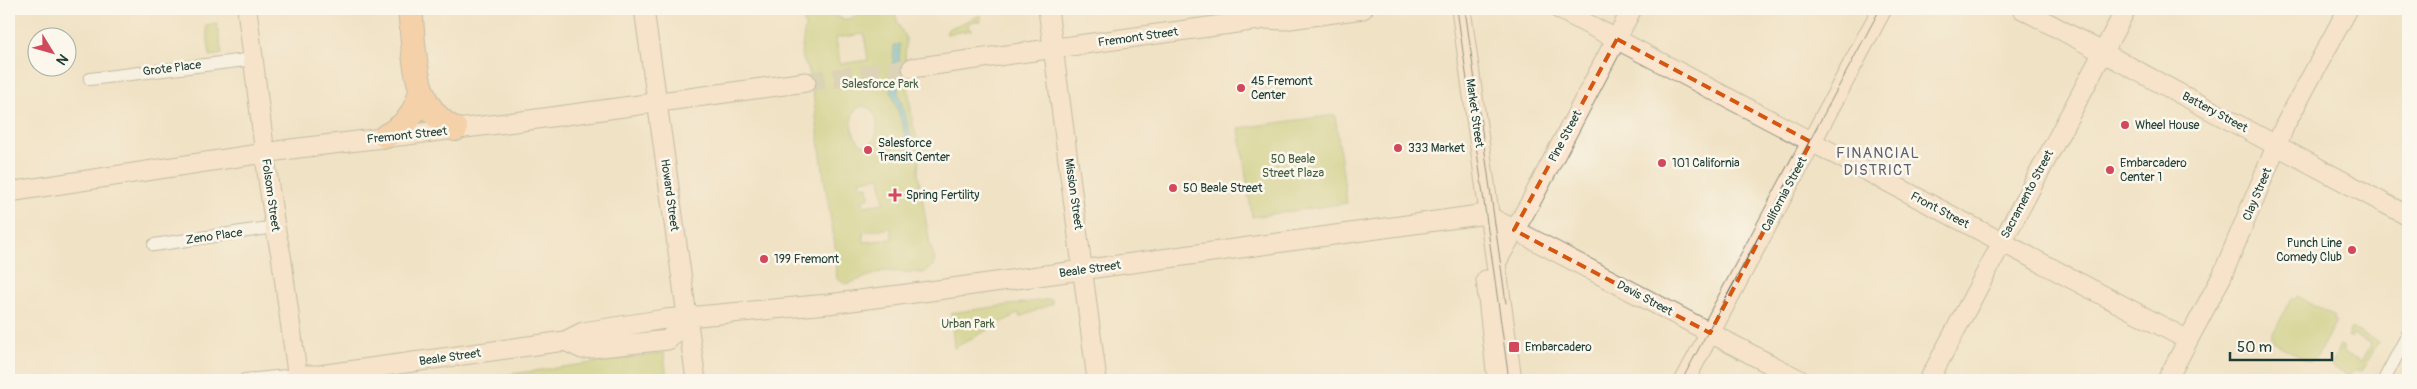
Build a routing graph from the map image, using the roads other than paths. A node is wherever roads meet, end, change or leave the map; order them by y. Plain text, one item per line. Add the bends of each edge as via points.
1 (247, 9) edge
2 (410, 9) edge
3 (644, 9) edge
4 (1048, 9) edge
5 (1363, 9) edge
6 (1461, 9) edge
7 (1559, 9) edge
8 (1632, 9) edge
9 (1882, 9) edge
10 (2022, 9) edge
11 (2126, 9) edge
12 (2348, 9) edge
13 (1617, 39) junction
14 (1054, 48) junction
15 (2103, 52) junction
16 (254, 59) junction
17 (912, 68) tunnel mouth
18 (90, 79) dead end
19 (806, 82) tunnel mouth
20 (421, 92) junction
21 (657, 102) junction
22 (455, 129) junction
23 (386, 136) junction
24 (1812, 142) junction
25 (2277, 145) junction
26 (266, 153) junction
27 (9, 192) edge
28 (2408, 216) edge
29 (1490, 217) junction
30 (275, 227) junction
31 (1514, 230) junction
32 (2002, 242) junction
33 (154, 245) dead end
34 (1496, 262) junction
35 (1083, 270) junction
36 (688, 317) junction
37 (1710, 333) junction
38 (2408, 334) edge
39 (2188, 340) junction
40 (297, 378) edge
41 (245, 380) edge
42 (696, 380) edge
43 (1097, 380) edge
44 (1497, 380) edge
45 (1512, 380) edge
46 (1685, 380) edge
47 (1800, 380) edge
48 (1929, 380) edge
49 (2167, 380) edge
50 (2384, 380) edge

1 - 16 street, Folsom Street
2 - 20 highway
3 - 21 street, Howard Street
4 - 14 street, Mission Street
5 - 14 street, Fremont Street
6 - 29 street, Market Street
7 - 13 street, Front Street
8 - 13 street, Pine Street
9 - 24 street, California Street
10 - 15 street, Battery Street
11 - 15 street, Sacramento Street
12 - 25 street, Clay Street
13 - 24 street, Front Street
13 - 31 street, Pine Street
14 - 17 street, Fremont Street
14 - 35 street, Mission Street
15 - 25 street, Battery Street
15 - 32 street, Sacramento Street
16 - 18 street, Grote Place
16 - 26 street, Folsom Street
19 - 21 street, Fremont Street
20 - 22 highway via 435,117
20 - 23 highway via 411,118 402,128
21 - 22 street, Fremont Street
21 - 36 street, Howard Street
22 - 23 street, Fremont Street
23 - 26 street, Fremont Street
24 - 32 street, Front Street
24 - 37 street, California Street
25 - 28 street, Battery Street
25 - 39 street, Clay Street via 2222,276
26 - 27 street, Fremont Street
26 - 30 street, Folsom Street
29 - 31 street, Davis Street
29 - 34 street, Market Street
29 - 35 street, Beale Street via 1461,215 1328,237
29 - 44 street, Market Street via 1483,253
30 - 33 street, Zeno Place
30 - 40 street, Folsom Street
31 - 34 street, Pine Street
31 - 37 street, Davis Street
32 - 39 street, Front Street
32 - 48 street, Sacramento Street
34 - 45 street, Market Street
35 - 36 street, Beale Street via 840,303
35 - 43 street, Mission Street
36 - 40 street, Beale Street via 583,332 565,341
36 - 42 street, Howard Street
37 - 46 street, California Street
37 - 47 street, Davis Street
38 - 50 street
39 - 49 street, Clay Street
40 - 41 street, Beale Street

